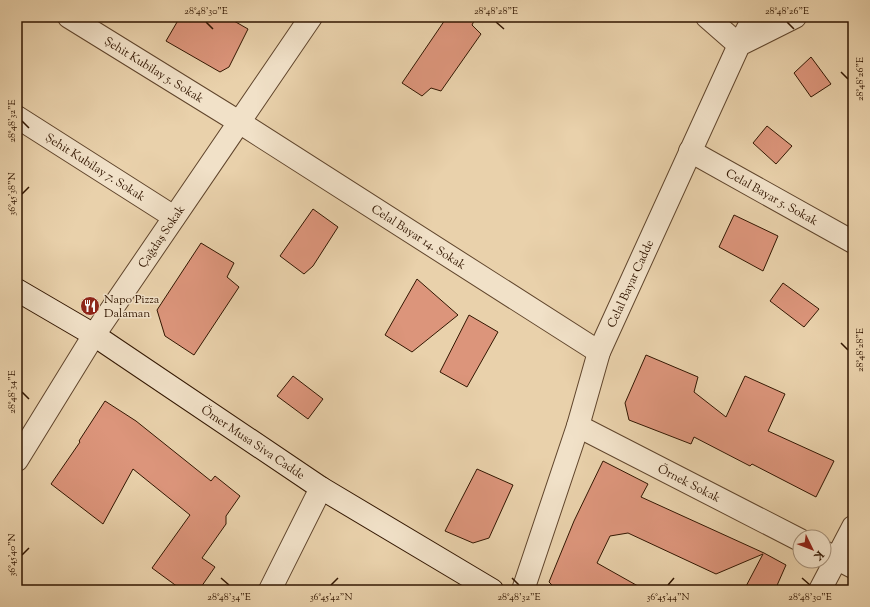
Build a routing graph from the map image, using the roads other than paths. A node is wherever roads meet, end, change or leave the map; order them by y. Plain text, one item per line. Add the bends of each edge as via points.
1 (69, 17) edge
2 (311, 17) edge
3 (707, 17) edge
4 (754, 17) edge
5 (795, 17) edge
6 (739, 45) junction
7 (17, 117) edge
8 (239, 122) junction
9 (690, 152) junction
10 (174, 217) junction
11 (853, 242) edge
12 (17, 290) edge
13 (94, 336) junction
14 (599, 352) junction
15 (578, 426) junction
16 (17, 460) edge
17 (321, 488) junction
18 (853, 527) edge
19 (792, 536) edge
20 (838, 559) edge
21 (270, 590) edge
22 (492, 590) edge
23 (523, 590) edge
24 (820, 590) edge

1 - 8 street, Şehit Kubilay 5. Sokak
2 - 8 street, Çağdaş Sokak
3 - 6 street
4 - 6 street, Celal Bayar Cadde
5 - 6 street
6 - 9 street, Celal Bayar Cadde
7 - 10 street, Şehit Kubilay 7. Sokak
8 - 10 street, Çağdaş Sokak
8 - 14 street, Celal Bayar 14. Sokak
9 - 11 street, Celal Bayar 5. Sokak
9 - 14 street, Celal Bayar Cadde
10 - 13 street, Çağdaş Sokak
12 - 13 street, Ömer Musa Siva Cadde
13 - 16 street, Çağdaş Sokak
13 - 17 street, Ömer Musa Siva Cadde
14 - 15 street, Celal Bayar Cadde
15 - 19 street, Örnek Sokak
15 - 23 street, Celal Bayar Cadde
17 - 21 street
17 - 22 street, Ömer Musa Siva Cadde
18 - 20 street
20 - 24 street

